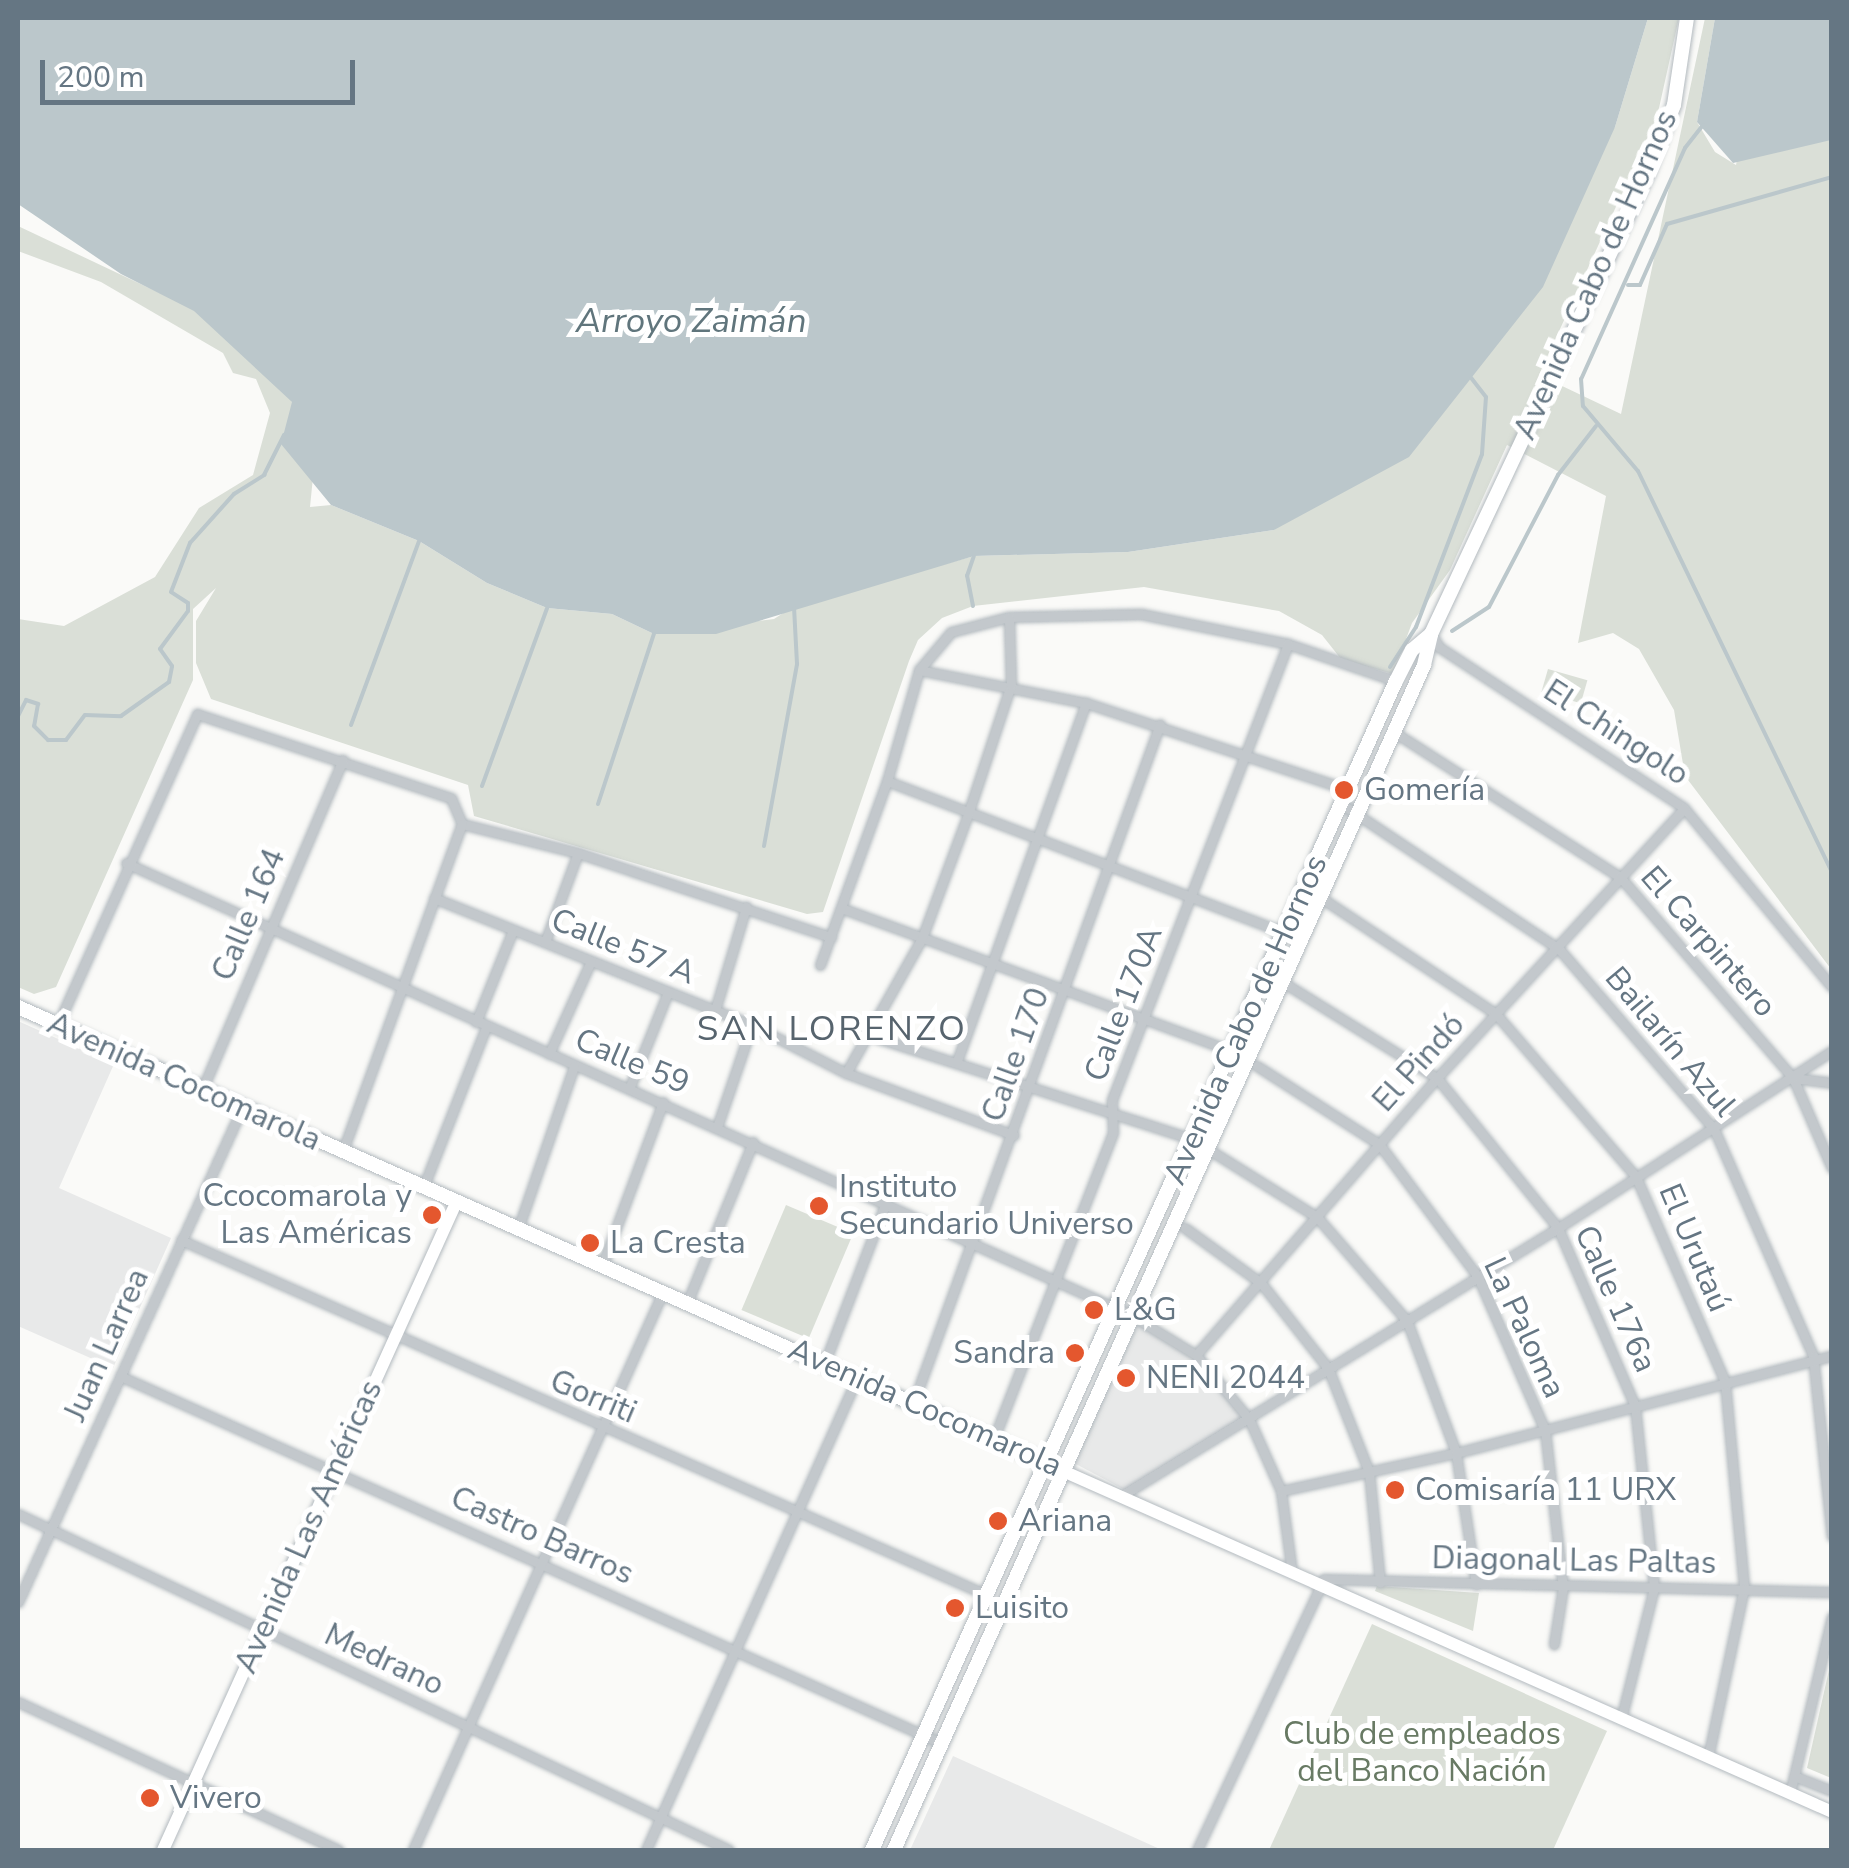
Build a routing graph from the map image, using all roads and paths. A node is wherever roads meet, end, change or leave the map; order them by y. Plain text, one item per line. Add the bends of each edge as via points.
1 (1688, 18) edge
2 (1009, 617) junction
3 (1431, 634) junction
4 (1288, 644) junction
5 (919, 670) junction
6 (1396, 681) junction
7 (1011, 685) junction
8 (1086, 703) junction
9 (1160, 724) junction
10 (1393, 731) junction
11 (1246, 752) junction
12 (343, 760) junction
13 (887, 781) junction
14 (1350, 790) junction
15 (1342, 805) junction
16 (1684, 808) junction
17 (968, 814) junction
18 (1357, 814) junction
19 (462, 824) junction
20 (1034, 840) junction
21 (578, 853) junction
22 (126, 864) junction
23 (1110, 869) junction
24 (1621, 878) junction
25 (1320, 897) junction
26 (434, 898) junction
27 (1192, 898) junction
28 (746, 908) junction
29 (841, 908) junction
30 (271, 929) junction
31 (513, 930) junction
32 (1284, 932) junction
33 (831, 937) junction
34 (922, 938) junction
35 (545, 942) junction
36 (1559, 948) junction
37 (591, 961) junction
38 (992, 963) junction
39 (820, 965) dead end
40 (1270, 967) junction
41 (1281, 981) junction
42 (1832, 987) edge
43 (400, 990) junction
44 (1066, 990) junction
45 (668, 992) junction
46 (18, 1007) edge
47 (714, 1010) junction
48 (1496, 1014) junction
49 (1145, 1018) junction
50 (58, 1024) junction
51 (481, 1024) junction
52 (752, 1025) junction
53 (865, 1034) junction
54 (1232, 1051) junction
55 (1832, 1051) edge
56 (548, 1054) junction
57 (957, 1061) junction
58 (574, 1066) junction
59 (1257, 1066) dead end
60 (846, 1073) junction
61 (1436, 1078) junction
62 (1793, 1078) junction
63 (1832, 1083) edge
64 (1032, 1086) junction
65 (629, 1089) junction
66 (202, 1090) junction
67 (662, 1102) junction
68 (242, 1108) junction
69 (1113, 1113) junction
70 (717, 1127) junction
71 (1714, 1129) junction
72 (1014, 1135) junction
73 (1192, 1138) junction
74 (752, 1142) junction
75 (1379, 1144) junction
76 (1208, 1148) junction
77 (342, 1153) junction
78 (1832, 1168) edge
79 (1636, 1177) junction
80 (424, 1188) junction
81 (886, 1202) junction
82 (456, 1203) junction
83 (1317, 1218) junction
84 (1185, 1228) dead end
85 (1558, 1228) junction
86 (518, 1229) junction
87 (181, 1240) junction
88 (973, 1244) junction
89 (602, 1266) junction
90 (1478, 1277) junction
91 (1057, 1284) junction
92 (1261, 1284) junction
93 (664, 1292) junction
94 (687, 1303) junction
95 (1116, 1308) junction
96 (1133, 1316) junction
97 (1407, 1322) junction
98 (395, 1338) junction
99 (1196, 1355) junction
100 (1813, 1356) junction
101 (1832, 1356) edge
102 (825, 1362) junction
103 (1328, 1368) junction
104 (120, 1376) junction
105 (858, 1377) junction
106 (1725, 1382) junction
107 (914, 1401) junction
108 (1635, 1406) junction
109 (1249, 1419) junction
110 (602, 1428) junction
111 (1545, 1430) junction
112 (994, 1438) junction
113 (1456, 1454) junction
114 (1048, 1463) junction
115 (334, 1471) junction
116 (1063, 1471) junction
117 (1369, 1472) junction
118 (1281, 1491) junction
119 (1121, 1496) junction
120 (798, 1513) junction
121 (18, 1514) edge
122 (51, 1530) junction
123 (1832, 1536) edge
124 (542, 1563) junction
125 (1292, 1572) junction
126 (1380, 1582) junction
127 (1318, 1584) junction
128 (1476, 1584) junction
129 (1563, 1587) junction
130 (1654, 1588) junction
131 (1744, 1588) junction
132 (1832, 1592) edge
133 (987, 1595) junction
134 (18, 1602) edge
135 (1832, 1617) edge
136 (262, 1630) junction
137 (1554, 1644) dead end
138 (736, 1650) junction
139 (18, 1702) edge
140 (1622, 1719) junction
141 (466, 1726) junction
142 (924, 1736) junction
143 (943, 1744) junction
144 (1708, 1757) junction
145 (1794, 1776) junction
146 (193, 1784) junction
147 (1832, 1791) edge
148 (1790, 1794) junction
149 (1832, 1812) edge
150 (660, 1818) junction
151 (163, 1850) edge
152 (338, 1850) edge
153 (412, 1850) edge
154 (646, 1850) edge
155 (729, 1850) edge
156 (872, 1850) edge
157 (894, 1850) edge
158 (1198, 1850) edge

1 - 3 main road, Avenida Cabo de Hornos via 1674,105 1661,139
2 - 4 street via 1141,614
2 - 5 street via 951,632
2 - 7 street
3 - 6 main road, Avenida Cabo de Hornos via 1412,650
3 - 10 main road, Avenida Cabo de Hornos
3 - 16 street, El Chingolo via 1439,646
4 - 6 street
4 - 11 street, Calle 170A
5 - 7 street
5 - 13 street
6 - 14 main road, Avenida Cabo de Hornos
7 - 8 street
7 - 17 street
8 - 9 street
8 - 20 street
9 - 11 street
9 - 23 street, Calle 170
10 - 18 main road, Avenida Cabo de Hornos
10 - 24 street, El Carpintero
11 - 14 street
11 - 27 street, Calle 170A
12 - 19 street via 451,798
12 - 22 street via 197,714
12 - 30 street, Calle 164
13 - 17 street
13 - 29 street
14 - 15 main road, Avenida Cabo de Hornos
15 - 18 street, Bailarín Azul
15 - 32 main road, Avenida Cabo de Hornos
16 - 24 street, El Pindó
16 - 42 street, El Chingolo
17 - 20 street
17 - 34 street
18 - 25 main road, Avenida Cabo de Hornos
18 - 36 street, Bailarín Azul
19 - 21 street
19 - 26 street
20 - 23 street
20 - 38 street
21 - 28 street
21 - 35 street
22 - 30 street, Calle 59
22 - 50 street
23 - 27 street
23 - 44 street, Calle 170
24 - 36 street, El Pindó
24 - 62 street, El Carpintero
25 - 41 main road, Avenida Cabo de Hornos
25 - 48 street, El Urutaú
26 - 31 street, Calle 57 A
26 - 43 street
27 - 32 street
27 - 49 street, Calle 170A
28 - 33 street
28 - 47 street
29 - 33 street
29 - 34 street
30 - 43 street, Calle 59
30 - 66 street, Calle 164
31 - 35 street, Calle 57 A
31 - 51 street
32 - 40 main road, Avenida Cabo de Hornos
33 - 39 street
34 - 38 street
34 - 53 street
35 - 37 street, Calle 57 A
36 - 48 street, El Pindó
36 - 71 street, Bailarín Azul
37 - 45 street, Calle 57 A
37 - 56 street
38 - 44 street
38 - 57 street
40 - 41 street, Calle 176a
40 - 54 main road, Avenida Cabo de Hornos
41 - 61 street, Calle 176a
41 - 76 main road, Avenida Cabo de Hornos
43 - 51 street, Calle 59
43 - 77 street
44 - 49 street
44 - 64 street, Calle 170
45 - 47 street, Calle 57 A
45 - 65 street
46 - 50 main road, Avenida Cocomarola
47 - 52 street, Calle 57 A
48 - 61 street, El Pindó
48 - 79 street, El Urutaú
49 - 54 street
49 - 69 street, Calle 170A
50 - 66 main road, Avenida Cocomarola
51 - 56 street, Calle 59
51 - 80 street
52 - 60 street, Calle 57 A
52 - 70 street
53 - 57 street
53 - 60 street
54 - 73 main road, Avenida Cabo de Hornos
55 - 62 street
56 - 58 street, Calle 59
57 - 64 street
58 - 65 street, Calle 59
58 - 86 street
59 - 75 street, La Paloma
60 - 72 street, Calle 57 A
61 - 75 street, El Pindó
61 - 85 street, Calle 176a
62 - 63 street
62 - 71 street
62 - 78 street, El Carpintero
64 - 69 street
64 - 72 street, Calle 170
65 - 67 street, Calle 59
66 - 68 main road, Avenida Cocomarola
67 - 70 street, Calle 59
67 - 89 street
68 - 77 main road, Avenida Cocomarola
68 - 87 street, Juan Larrea
69 - 73 street
69 - 91 street, Calle 170A via 1113,1132
70 - 74 street, Calle 59
71 - 79 street
71 - 100 street, Bailarín Azul
72 - 88 street, Calle 170
73 - 76 street
73 - 95 main road, Avenida Cabo de Hornos
74 - 81 street, Calle 59
74 - 94 street
75 - 83 street, El Pindó
75 - 90 street, La Paloma
76 - 83 street
76 - 96 main road, Avenida Cabo de Hornos
77 - 80 main road, Avenida Cocomarola
79 - 85 street
79 - 106 street, El Urutaú
80 - 82 main road, Avenida Cocomarola
81 - 88 street, Calle 59
81 - 102 street
82 - 86 main road, Avenida Cocomarola
82 - 98 main road, Avenida Las Américas
83 - 92 street, El Pindó
83 - 97 street
84 - 92 street
85 - 90 street
85 - 108 street, Calle 176a
86 - 89 main road, Avenida Cocomarola
87 - 98 street, Gorriti
87 - 104 street, Juan Larrea
88 - 91 street, Calle 59
88 - 107 street, Calle 170
89 - 93 main road, Avenida Cocomarola
90 - 97 street
90 - 111 street, La Paloma
91 - 95 street, Calle 59
91 - 112 street, Calle 170A
92 - 99 street, El Pindó
92 - 103 street
93 - 94 main road, Avenida Cocomarola
93 - 110 street
94 - 102 main road, Avenida Cocomarola
95 - 96 street, Calle 59
95 - 114 main road, Avenida Cabo de Hornos
96 - 99 street, Calle 59
96 - 116 main road, Avenida Cabo de Hornos
97 - 103 street
97 - 113 street
98 - 110 street, Gorriti
98 - 115 main road, Avenida Las Américas
99 - 109 street, Calle 59
100 - 101 street
100 - 106 street
100 - 123 street, Bailarín Azul
102 - 105 main road, Avenida Cocomarola
103 - 109 street
103 - 117 street
104 - 115 street, Castro Barros
104 - 122 street, Juan Larrea
105 - 107 main road, Avenida Cocomarola
105 - 120 street
106 - 108 street
106 - 131 street, El Urutaú
107 - 112 main road, Avenida Cocomarola
108 - 111 street
108 - 130 street, Calle 176a
109 - 118 street, Calle 59
109 - 119 street
110 - 120 street, Gorriti
110 - 124 street
111 - 113 street
111 - 129 street, La Paloma
112 - 114 main road, Avenida Cocomarola
113 - 117 street
113 - 128 street
114 - 116 main road, Avenida Cocomarola
114 - 133 main road, Avenida Cabo de Hornos
115 - 124 street, Castro Barros
115 - 136 main road, Avenida Las Américas
116 - 119 main road, Avenida Cocomarola
116 - 143 main road, Avenida Cabo de Hornos
117 - 118 street
117 - 126 street
118 - 125 street, Calle 59
119 - 125 main road, Avenida Cocomarola
120 - 133 street, Gorriti
120 - 138 street
121 - 122 street, Medrano
122 - 134 street, Juan Larrea
122 - 136 street, Medrano
124 - 138 street, Castro Barros
124 - 141 street
125 - 127 main road, Avenida Cocomarola
126 - 127 street, Diagonal Las Paltas
126 - 128 street, Diagonal Las Paltas
127 - 140 main road, Avenida Cocomarola
127 - 158 street
128 - 129 street, Diagonal Las Paltas
129 - 130 street, Diagonal Las Paltas
129 - 137 street, La Paloma
130 - 131 street, Diagonal Las Paltas
130 - 140 street, Calle 176a
131 - 132 street, Diagonal Las Paltas
131 - 144 street, El Urutaú
133 - 142 main road, Avenida Cabo de Hornos
135 - 145 street
136 - 141 street, Medrano
136 - 146 main road, Avenida Las Américas
138 - 142 street, Castro Barros
138 - 150 street
139 - 146 street
140 - 144 main road, Avenida Cocomarola
141 - 150 street, Medrano
141 - 153 street
142 - 143 street, Castro Barros
142 - 156 main road, Avenida Cabo de Hornos
143 - 157 main road, Avenida Cabo de Hornos
144 - 148 main road, Avenida Cocomarola
145 - 147 street
145 - 148 street
146 - 151 main road, Avenida Las Américas
146 - 152 street
148 - 149 main road, Avenida Cocomarola
150 - 154 street
150 - 155 street, Medrano

